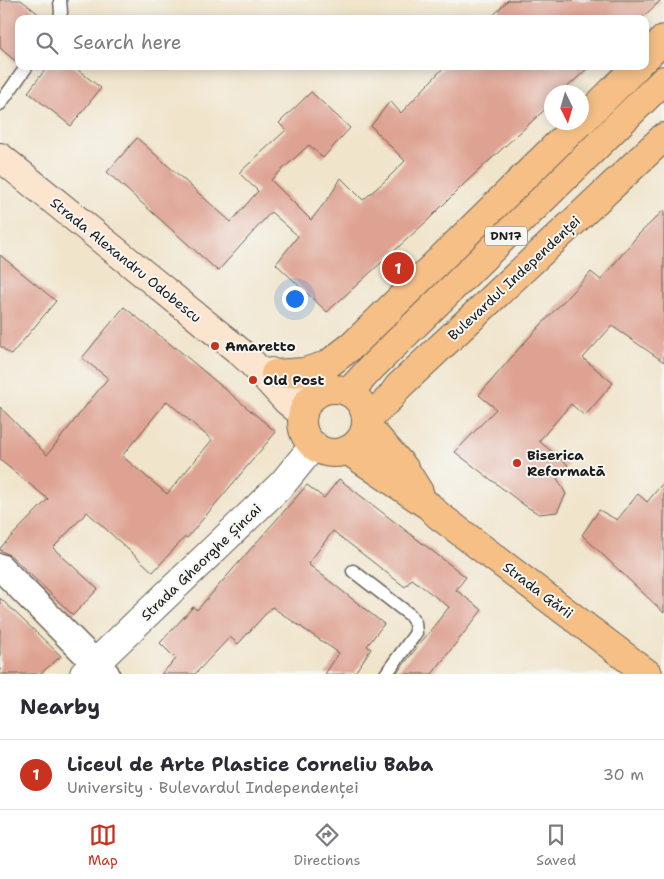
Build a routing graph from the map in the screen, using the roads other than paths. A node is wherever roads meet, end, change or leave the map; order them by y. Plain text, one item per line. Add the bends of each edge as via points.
1 (60, 0) edge
2 (61, 15) edge
3 (664, 39) edge
4 (649, 54) edge
5 (24, 70) edge
6 (633, 70) edge
7 (664, 80) edge
8 (0, 104) edge
9 (589, 113) edge
10 (572, 130) edge
11 (664, 138) edge
12 (0, 157) edge
13 (264, 369) junction
14 (349, 392) junction
15 (390, 398) junction
16 (309, 404) junction
17 (366, 422) junction
18 (314, 445) junction
19 (347, 450) junction
20 (404, 468) junction
21 (428, 506) junction
22 (0, 567) edge
23 (353, 571) dead end
24 (95, 671) edge
25 (386, 674) edge
26 (648, 674) edge

1 - 2 lane
3 - 4 main road
5 - 8 lane
6 - 9 main road
7 - 14 main road, DN17
10 - 13 main road via 353,345 327,365 304,372
11 - 15 main road, Bulevardul Independenței / DN17
12 - 13 main road, Strada Alexandru Odobescu
13 - 16 main road, Strada Alexandru Odobescu via 296,387
14 - 16 main road via 326,390
14 - 17 main road via 364,409
15 - 17 main road, Bulevardul Independenței / DN17
15 - 20 main road via 392,433
16 - 18 main road via 302,425
17 - 19 main road, Bulevardul Independenței / DN17 via 361,438
17 - 20 main road, Strada Gării
18 - 19 main road via 324,451
18 - 24 street, Strada Gheorghe Șincai via 283,483
19 - 21 main road, Strada Gării
20 - 21 main road, Strada Gării
21 - 26 main road, Strada Gării
22 - 24 street
23 - 25 lane via 410,615 415,623 416,633

